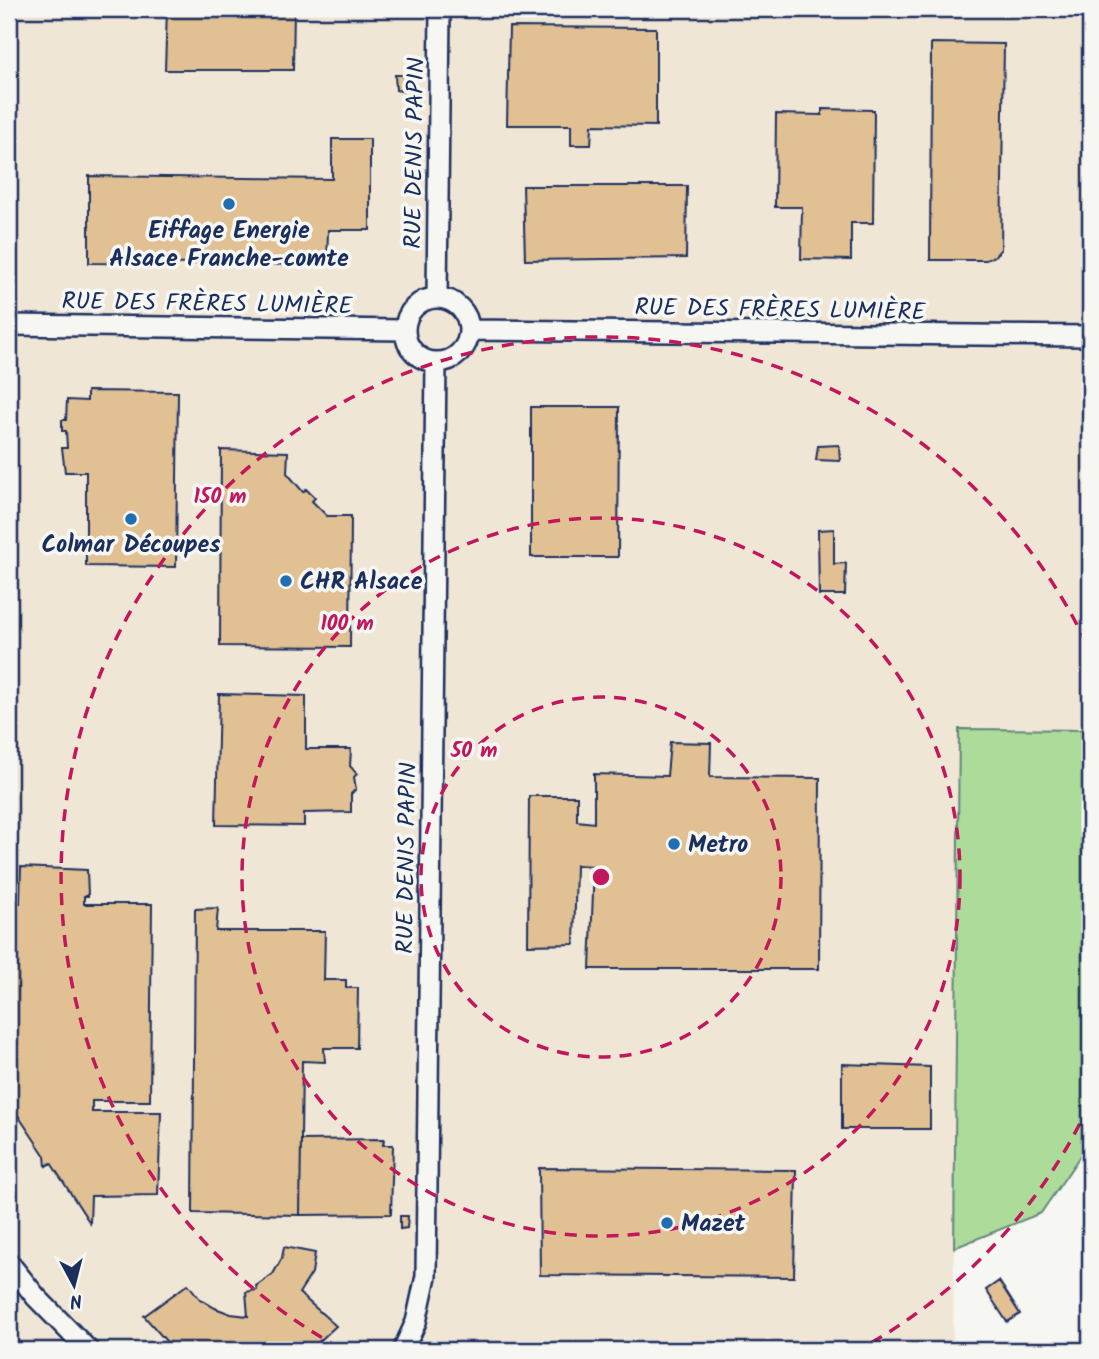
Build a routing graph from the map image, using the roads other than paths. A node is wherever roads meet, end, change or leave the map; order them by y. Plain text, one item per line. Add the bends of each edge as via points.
1 (440, 9) edge
2 (437, 298) junction
3 (9, 325) edge
4 (404, 330) junction
5 (469, 330) junction
6 (1090, 336) edge
7 (436, 362) junction
8 (9, 1263) edge
9 (88, 1350) edge
10 (402, 1350) edge

1 - 2 street, RUE DENIS PAPIN
2 - 4 street via 414,307
2 - 5 street via 460,307
3 - 4 street, RUE DES FRÈRES LUMIÈRE
4 - 7 street via 414,352
5 - 6 street, RUE DES FRÈRES LUMIÈRE
5 - 7 street via 459,353
7 - 10 street, RUE DENIS PAPIN via 426,1276 416,1322
8 - 9 street

